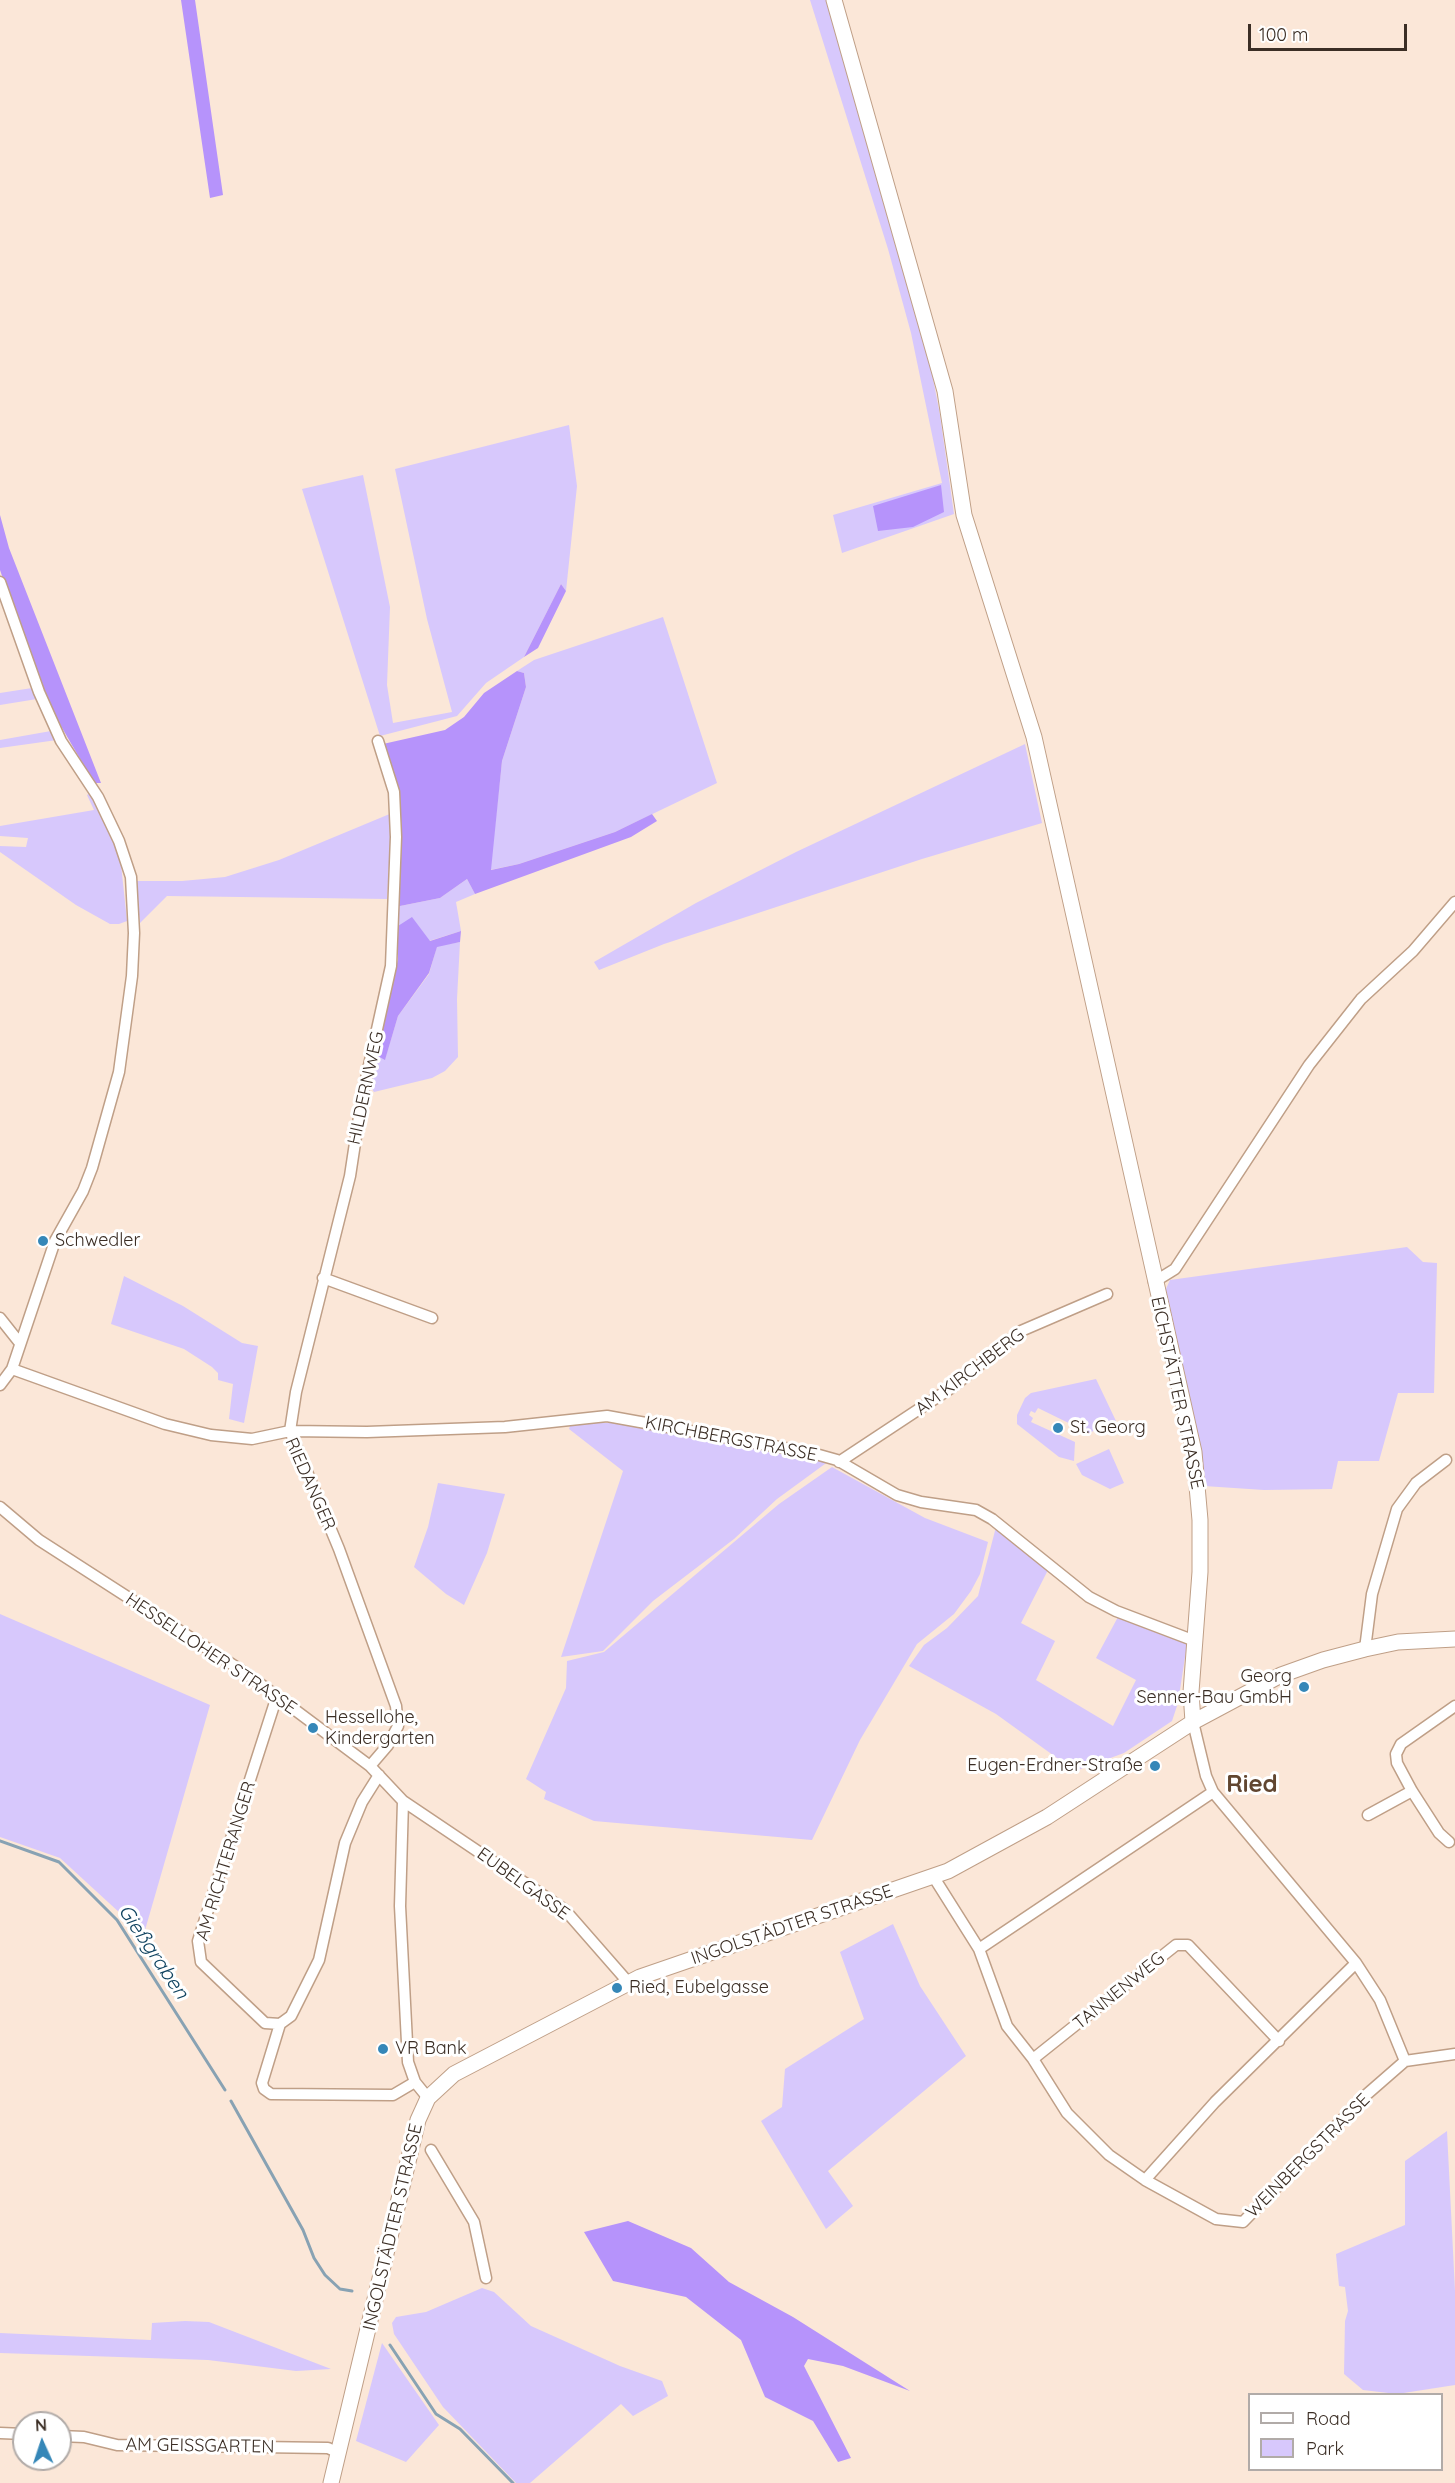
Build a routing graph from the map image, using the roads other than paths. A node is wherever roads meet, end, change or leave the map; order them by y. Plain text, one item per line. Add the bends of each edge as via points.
1 (834, 0) edge
2 (0, 582) edge
3 (378, 741) dead end
4 (1455, 902) edge
5 (323, 1278) junction
6 (1154, 1282) junction
7 (1107, 1294) dead end
8 (0, 1318) edge
9 (432, 1318) dead end
10 (20, 1342) junction
11 (12, 1369) junction
12 (0, 1385) edge
13 (290, 1431) junction
14 (1446, 1460) dead end
15 (839, 1462) junction
16 (0, 1507) edge
17 (1455, 1639) edge
18 (1195, 1641) junction
19 (1365, 1649) junction
20 (277, 1696) junction
21 (1455, 1706) edge
22 (1193, 1722) junction
23 (370, 1766) junction
24 (379, 1775) junction
25 (1412, 1791) junction
26 (1213, 1792) junction
27 (403, 1801) junction
28 (1368, 1815) dead end
29 (1449, 1842) dead end
30 (933, 1876) junction
31 (979, 1949) junction
32 (1356, 1963) junction
33 (628, 1982) junction
34 (280, 2024) junction
35 (1280, 2041) junction
36 (1455, 2054) edge
37 (1033, 2060) junction
38 (1405, 2061) junction
39 (415, 2082) junction
40 (428, 2098) junction
41 (431, 2150) dead end
42 (1145, 2180) junction
43 (486, 2278) dead end
44 (72, 2436) edge
45 (339, 2453) junction
46 (332, 2483) edge

1 - 6 main road, EICHSTÄTTER STRASSE via 945,391 964,515 1034,736
2 - 10 street via 56,731 98,797 119,841 131,877 134,912 132,976 119,1072 92,1168 55,1241
3 - 5 street, HILDERNWEG via 394,792 391,966 362,1097 350,1176
4 - 6 street via 1413,951 1361,999 1309,1065 1174,1269
5 - 9 street
5 - 13 street, HILDERNWEG
6 - 18 main road, EICHSTÄTTER STRASSE via 1199,1486 1200,1572
7 - 15 street, AM KIRCHBERG via 1021,1331 954,1386
8 - 10 street
10 - 11 street
11 - 12 street
11 - 13 street, RIEDANGER via 188,1430 252,1439
13 - 15 street, KIRCHBERGSTRASSE via 505,1427 608,1416 812,1453
13 - 23 street, RIEDANGER via 339,1549 396,1706 398,1726
14 - 19 street via 1416,1484 1397,1509 1372,1594
15 - 18 street, KIRCHBERGSTRASSE via 897,1495 976,1510 1089,1597
16 - 20 street, HESSELLOHER STRASSE via 39,1540
17 - 19 main road, INGOLSTÄDTER STRASSE via 1398,1642
18 - 22 main road, EICHSTÄTTER STRASSE
19 - 22 main road, INGOLSTÄDTER STRASSE via 1281,1675
20 - 23 street, HESSELLOHER STRASSE
20 - 34 street, AM RICHTERANGER via 198,1941 201,1962 265,2023
21 - 25 street via 1401,1744 1396,1752 1396,1763
22 - 26 street
22 - 30 main road, INGOLSTÄDTER STRASSE via 1047,1817
23 - 24 street, HESSELLOHER STRASSE
24 - 27 street, HESSELLOHER STRASSE
24 - 34 street via 362,1802 345,1843 318,1960 291,2016
25 - 28 street
25 - 29 street
26 - 31 street
26 - 32 street
27 - 33 street, EUBELGASSE via 565,1910
27 - 39 street via 399,1906 408,2062
30 - 31 street, WEINBERGSTRASSE
30 - 33 main road, INGOLSTÄDTER STRASSE
31 - 37 street, WEINBERGSTRASSE via 1007,2025
32 - 35 street
32 - 38 street via 1380,2000
33 - 40 main road, INGOLSTÄDTER STRASSE via 454,2074
34 - 39 street via 262,2083 271,2094 393,2095
35 - 37 street, TANNENWEG via 1188,1945 1176,1945
35 - 42 street via 1215,2102
36 - 38 street
37 - 42 street, WEINBERGSTRASSE via 1067,2113 1110,2155
38 - 42 street, WEINBERGSTRASSE via 1366,2095 1243,2222 1216,2219
39 - 40 street
40 - 45 main road, INGOLSTÄDTER STRASSE via 412,2141
41 - 43 street via 474,2222
44 - 45 street, AM GEISSGARTEN via 117,2445 328,2448
45 - 46 main road, INGOLSTÄDTER STRASSE

